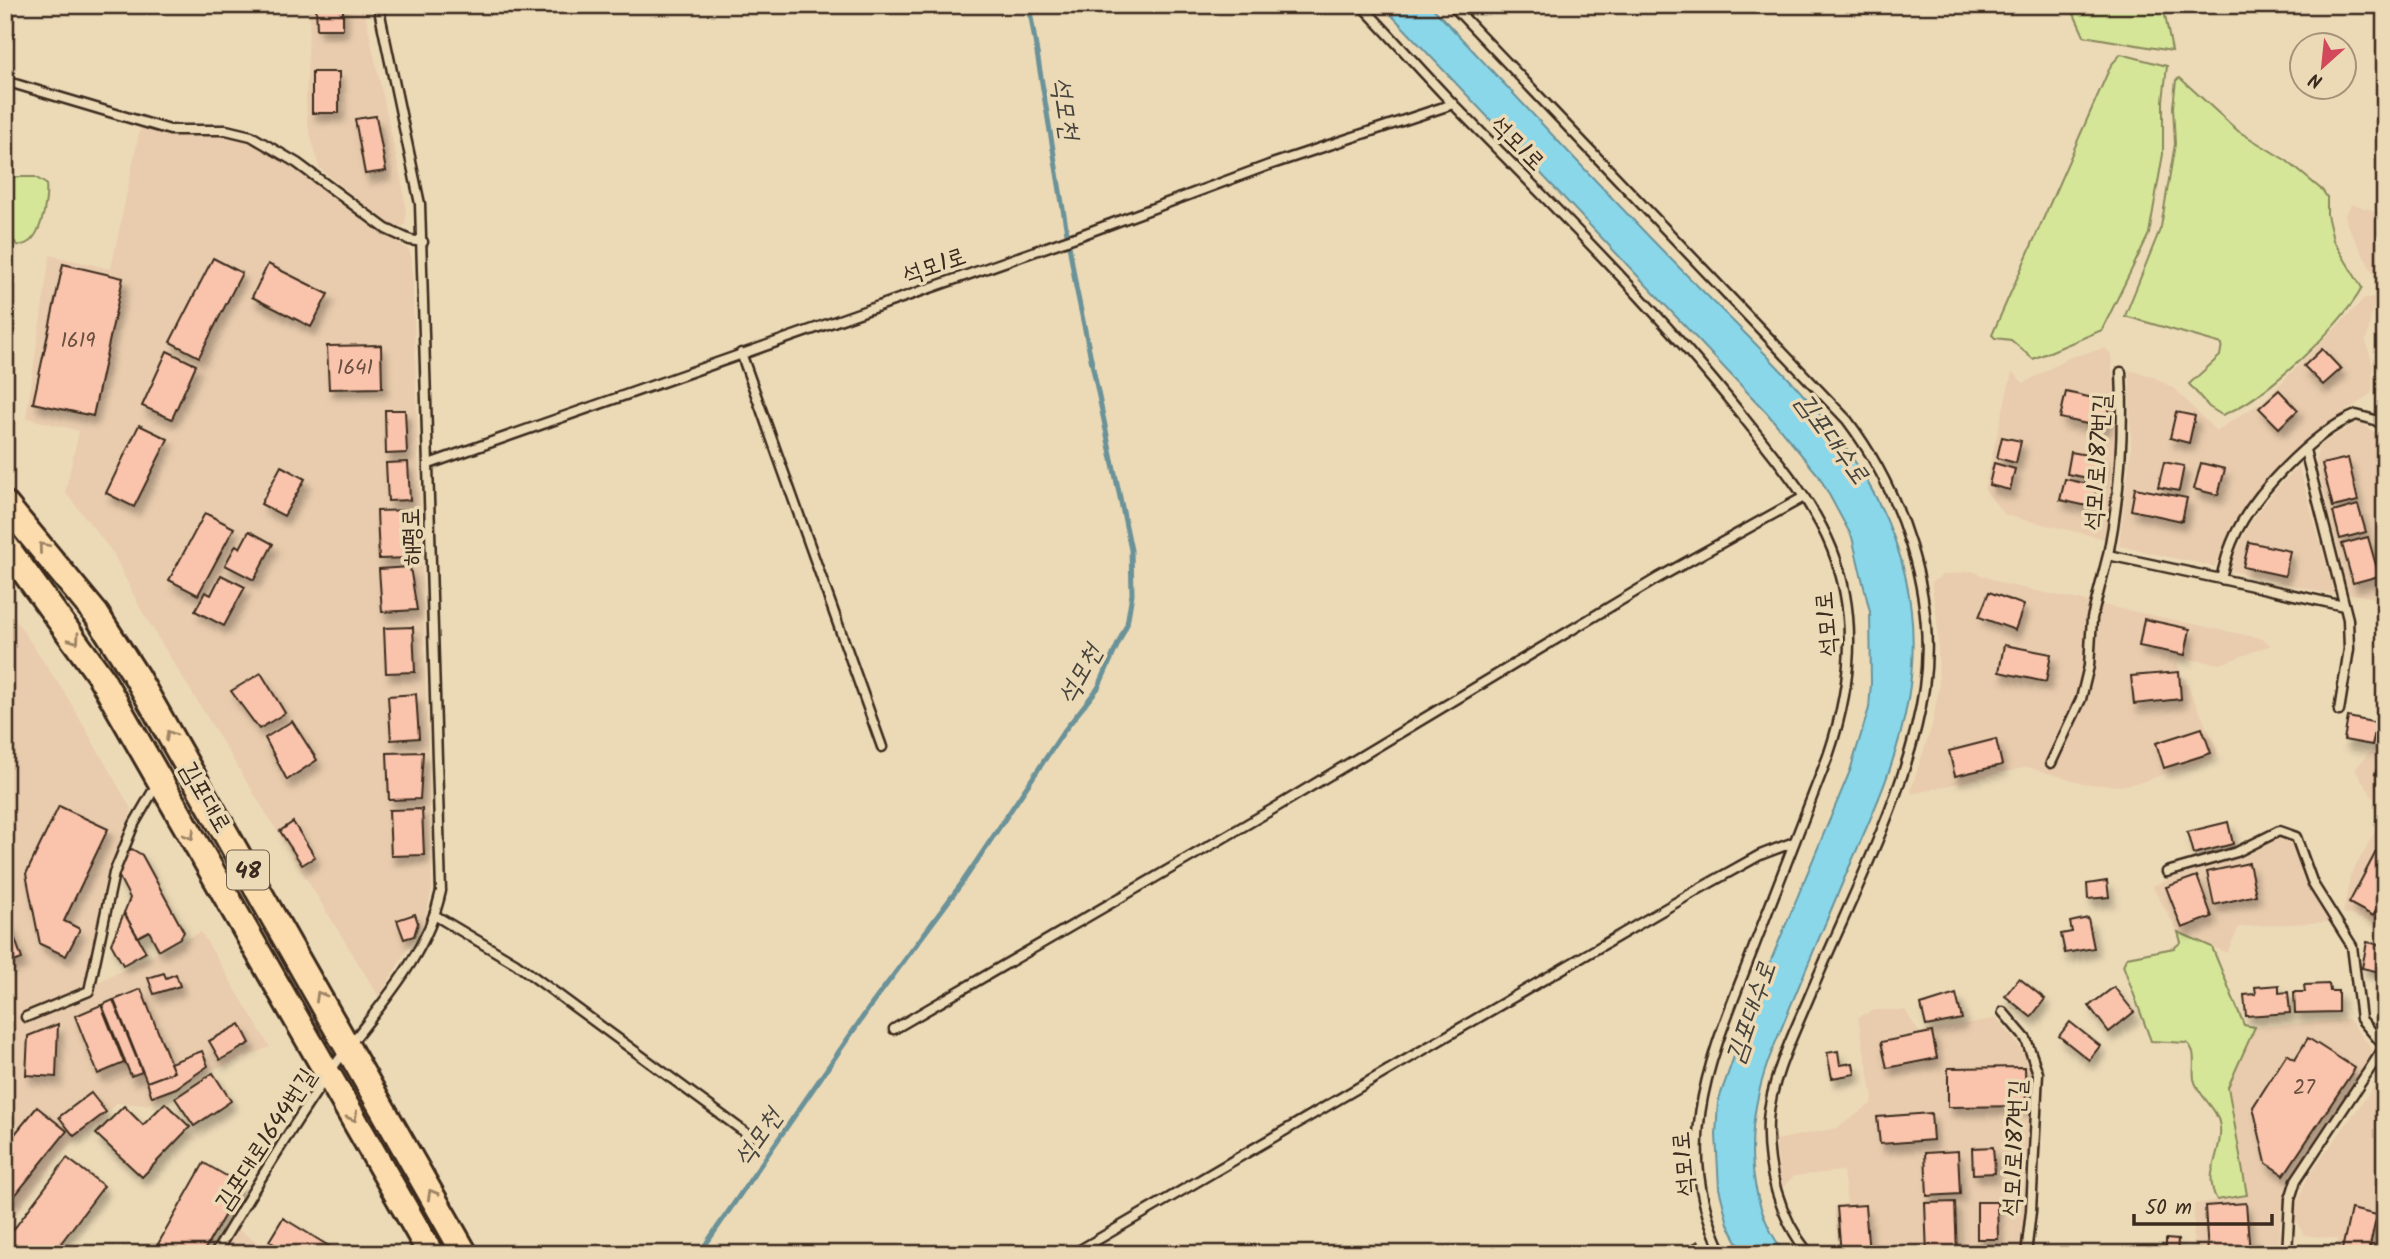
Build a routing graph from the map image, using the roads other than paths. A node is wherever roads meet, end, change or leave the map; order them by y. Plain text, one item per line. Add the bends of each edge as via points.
1 (379, 5) edge
2 (1361, 5) edge
3 (1452, 5) edge
4 (5, 80) edge
5 (1452, 104) junction
6 (423, 242) junction
7 (741, 353) junction
8 (2121, 372) dead end
9 (2385, 427) edge
10 (2305, 450) junction
11 (429, 464) junction
12 (1804, 497) junction
13 (5, 504) edge
14 (5, 545) edge
15 (2108, 555) junction
16 (2221, 579) junction
17 (2344, 606) junction
18 (2339, 711) dead end
19 (882, 747) dead end
20 (2051, 763) dead end
21 (158, 782) junction
22 (1794, 842) junction
23 (2168, 872) dead end
24 (436, 916) junction
25 (244, 928) junction
26 (298, 957) junction
27 (2003, 1012) dead end
28 (26, 1017) dead end
29 (894, 1029) dead end
30 (350, 1046) junction
31 (2385, 1046) edge
32 (329, 1073) junction
33 (750, 1136) dead end
34 (215, 1254) edge
35 (431, 1254) edge
36 (465, 1254) edge
37 (1073, 1254) edge
38 (1723, 1254) edge
39 (1809, 1254) edge
40 (2026, 1254) edge
41 (2287, 1254) edge

1 - 6 lane, 해평로 via 413,160
2 - 5 lane, 석모1로
3 - 39 lane via 1847,420 1879,468 1902,519 1922,602 1924,689 1896,790 1802,1013 1768,1119 1780,1205 1794,1236
4 - 6 lane via 170,130 226,130 251,136 297,163 386,229
5 - 7 lane, 석모1로
5 - 12 lane, 석모1로 via 1646,302
6 - 11 lane, 해평로
7 - 11 lane, 석모1로
7 - 19 lane
8 - 15 lane, 석모1로187번길 via 2122,457
9 - 10 lane via 2375,419 2356,415
10 - 16 lane via 2242,522
10 - 17 lane
11 - 24 lane, 해평로 via 442,872
12 - 22 lane, 석모1로 via 1833,550 1847,604 1850,639 1849,669 1835,734
12 - 29 lane via 1658,578
26 -> 13 main road, 김포대로 / 48 via 96,614
14 -> 21 main road, 김포대로 / 48 via 100,676
15 - 16 lane, 석모1로187번길
15 - 20 lane, 석모1로187번길 via 2094,607 2081,699
16 - 17 lane, 석모1로187번길
17 - 18 lane via 2349,649
21 -> 25 main road, 김포대로 / 48
21 - 28 lane, 김포대로 via 114,873 89,991
22 - 37 lane via 1699,889
22 - 38 lane, 석모1로 via 1700,1096 1696,1147 1700,1179
23 - 31 lane via 2236,852 2279,831 2296,837 2308,875 2352,946 2361,1019
24 - 30 lane, 해평로 via 387,1001
24 - 33 lane via 514,963
25 - 26 main road via 261,933 281,961
25 - 32 main road, 김포대로 / 48
30 -> 26 main road, 김포대로 / 48
27 - 40 lane, 석모1로187번길 via 2026,1039 2038,1073
30 - 32 lane, 김포대로1644번길
36 -> 30 main road, 김포대로 / 48
31 - 41 lane via 2296,1180 2290,1199
32 - 34 lane, 김포대로1644번길
32 -> 35 main road, 김포대로 / 48

